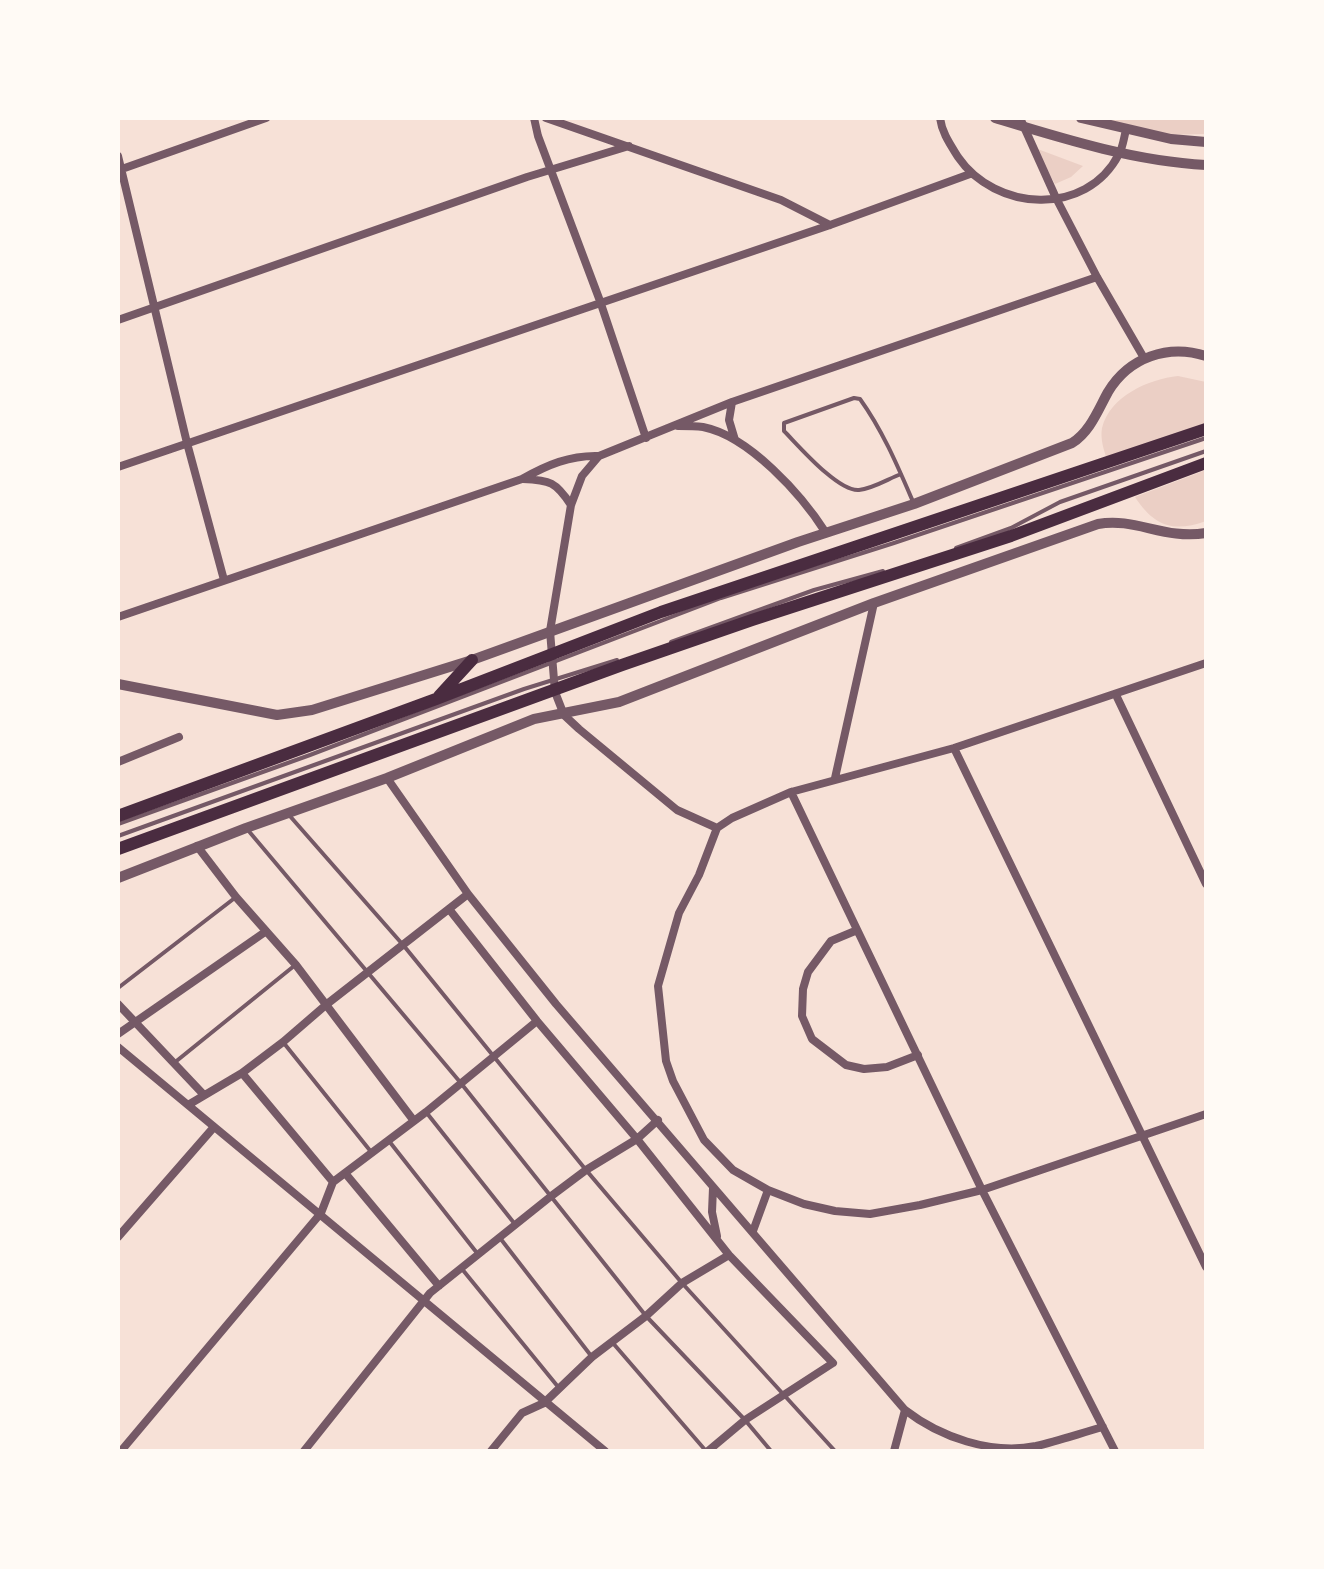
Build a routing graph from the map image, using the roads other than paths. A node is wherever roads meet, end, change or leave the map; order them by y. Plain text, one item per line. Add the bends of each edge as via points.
1 (266, 118) edge
2 (534, 118) edge
3 (546, 118) edge
4 (940, 118) edge
5 (995, 118) edge
6 (1081, 118) edge
7 (1023, 123) edge
8 (1126, 130) junction
9 (1206, 142) edge
10 (629, 146) junction
11 (1119, 153) junction
12 (118, 156) edge
13 (1206, 165) edge
14 (552, 169) junction
15 (120, 170) edge
16 (970, 174) junction
17 (1056, 198) junction
18 (830, 225) junction
19 (1097, 277) junction
20 (600, 301) junction
21 (155, 307) junction
22 (118, 320) edge
23 (1206, 356) edge
24 (1144, 358) junction
25 (732, 402) junction
26 (676, 426) junction
27 (1206, 429) edge
28 (646, 438) junction
29 (1206, 438) edge
30 (735, 440) junction
31 (187, 443) junction
32 (1206, 451) edge
33 (599, 456) junction
34 (1206, 463) edge
35 (118, 467) edge
36 (901, 474) junction
37 (522, 479) junction
38 (914, 504) junction
39 (571, 505) junction
40 (826, 533) junction
41 (1206, 533) edge
42 (224, 580) junction
43 (874, 603) junction
44 (118, 617) edge
45 (550, 631) junction
46 (552, 657) junction
47 (472, 660) junction
48 (1206, 663) edge
49 (118, 684) edge
50 (555, 685) junction
51 (1116, 695) junction
52 (436, 699) junction
53 (564, 715) junction
54 (179, 737) dead end
55 (954, 748) junction
56 (118, 762) edge
57 (387, 778) junction
58 (835, 778) junction
59 (791, 792) junction
60 (288, 813) junction
61 (118, 816) edge
62 (118, 824) edge
63 (246, 828) junction
64 (717, 828) junction
65 (118, 836) edge
66 (197, 846) junction
67 (118, 849) edge
68 (118, 878) edge
69 (1206, 884) edge
70 (468, 894) junction
71 (236, 897) junction
72 (449, 909) junction
73 (855, 931) junction
74 (265, 932) junction
75 (404, 946) junction
76 (296, 965) junction
77 (368, 973) junction
78 (118, 988) edge
79 (118, 1004) edge
80 (327, 1004) junction
81 (537, 1021) junction
82 (136, 1023) junction
83 (118, 1034) edge
84 (283, 1042) junction
85 (118, 1047) edge
86 (918, 1055) junction
87 (495, 1057) junction
88 (174, 1063) junction
89 (242, 1073) junction
90 (460, 1082) junction
91 (204, 1095) junction
92 (188, 1105) junction
93 (426, 1112) junction
94 (1206, 1114) edge
95 (658, 1120) junction
96 (414, 1121) junction
97 (214, 1127) junction
98 (1142, 1137) junction
99 (637, 1139) junction
100 (389, 1141) junction
101 (372, 1153) junction
102 (586, 1170) junction
103 (345, 1173) junction
104 (333, 1182) junction
105 (713, 1188) junction
106 (768, 1190) junction
107 (982, 1190) junction
108 (550, 1197) junction
109 (321, 1213) junction
110 (514, 1224) junction
111 (753, 1231) junction
112 (498, 1236) junction
113 (118, 1237) edge
114 (718, 1241) junction
115 (477, 1253) junction
116 (729, 1255) junction
117 (461, 1267) junction
118 (1206, 1267) edge
119 (682, 1283) junction
120 (439, 1286) junction
121 (423, 1302) junction
122 (646, 1316) junction
123 (612, 1342) junction
124 (592, 1357) junction
125 (559, 1388) junction
126 (783, 1394) junction
127 (544, 1403) junction
128 (905, 1410) junction
129 (745, 1420) junction
130 (1103, 1427) junction
131 (121, 1451) edge
132 (304, 1451) edge
133 (491, 1451) edge
134 (605, 1451) edge
135 (707, 1451) edge
136 (771, 1451) edge
137 (835, 1451) edge
138 (894, 1451) edge
139 (1115, 1451) edge

1 - 15 street
2 - 14 street
3 - 10 street
4 - 16 street
5 - 7 street
6 - 8 street
7 - 11 street
7 - 17 street
8 - 9 street
8 - 11 street
10 - 14 street
10 - 18 street via 781,200
11 - 13 street
11 - 17 street via 1082,191
12 - 15 street
14 - 20 street
14 - 21 street
15 - 21 street
16 - 17 street via 1017,198
16 - 18 street
17 - 19 street
18 - 20 street
19 - 24 street
19 - 25 street
20 - 28 street
20 - 31 street
21 - 22 street
21 - 31 street
23 - 24 street via 1169,352
24 - 38 street via 1113,385 1086,431 1072,443
25 - 26 street
25 - 30 street via 729,420
26 - 28 street
26 - 30 street via 704,427
27 - 46 main road via 661,612
28 - 33 street
29 - 46 lane
30 - 40 street via 800,496
31 - 35 street
31 - 42 street
32 - 50 lane via 1060,502 1011,528 814,590
33 - 37 street via 579,455
33 - 39 street via 582,476
34 - 50 main road via 1011,536
36 - 36 lane via 860,399 784,423 784,431 849,489 861,490
36 - 38 lane
37 - 39 street via 559,487
37 - 42 street
38 - 40 street
39 - 45 street
40 - 45 street
41 - 43 street via 1180,536 1118,522 1098,524
42 - 44 street
43 - 53 street via 619,702
43 - 58 street
45 - 46 street
45 - 47 street
46 - 50 street
46 - 52 main road
46 - 62 lane via 310,755
47 - 49 street via 312,710 277,715
47 - 52 main road
48 - 51 street
50 - 53 street
50 - 65 lane
50 - 67 main road
51 - 55 street
51 - 69 street
52 - 61 main road
53 - 57 street via 534,719
53 - 64 street via 677,810
54 - 56 street
55 - 58 street
55 - 98 street
57 - 60 street
57 - 70 street
58 - 59 street
59 - 64 street
59 - 73 street
60 - 63 street
60 - 75 lane
63 - 66 street
63 - 77 lane
64 - 106 street via 668,943 658,986 662,1035 673,1081 704,1140 733,1170
66 - 68 street
66 - 71 street
70 - 72 street
70 - 95 street
71 - 74 street
71 - 78 lane
72 - 75 street
72 - 81 street
73 - 86 street
73 - 86 street via 831,941 808,972 802,1016 812,1039 846,1065 864,1069
74 - 76 street
74 - 82 street
75 - 77 street
75 - 87 lane
76 - 80 street
76 - 88 lane
77 - 80 street
77 - 90 lane
79 - 82 street
80 - 84 street
80 - 96 street
81 - 87 street
81 - 99 street
82 - 83 street
82 - 88 street
84 - 89 street
84 - 101 lane
85 - 92 street
86 - 107 street
87 - 90 street
87 - 102 lane
88 - 91 street
89 - 91 street
89 - 104 street
90 - 93 street
90 - 108 lane
91 - 92 street
92 - 97 street
93 - 96 street
93 - 110 lane
94 - 98 street
95 - 99 street
95 - 105 street
96 - 100 street
97 - 109 street
97 - 113 street
98 - 107 street
98 - 118 street
99 - 102 street
99 - 114 street
100 - 101 street
100 - 115 lane
101 - 103 street
102 - 108 street
102 - 119 lane
103 - 104 street
103 - 120 street
104 - 109 street
105 - 111 street
105 - 114 street
106 - 107 street via 804,1204 870,1214
106 - 111 street
107 - 130 street
108 - 110 street
108 - 122 lane
109 - 121 street
109 - 131 street
110 - 112 street
111 - 128 street
112 - 115 street
112 - 124 lane
114 - 116 street
115 - 117 street
116 - 119 street
116 - 126 street via 833,1363
117 - 120 street
117 - 125 lane
119 - 122 street
119 - 126 lane
120 - 121 street
121 - 127 street
121 - 132 street
122 - 123 street
122 - 129 lane
123 - 124 street
123 - 135 lane
124 - 125 street
125 - 127 street
126 - 129 street
126 - 137 lane
127 - 133 street via 522,1413
127 - 134 street
128 - 130 street via 944,1433 1004,1448 1033,1446
128 - 138 street
129 - 135 street
129 - 136 lane
130 - 139 street

